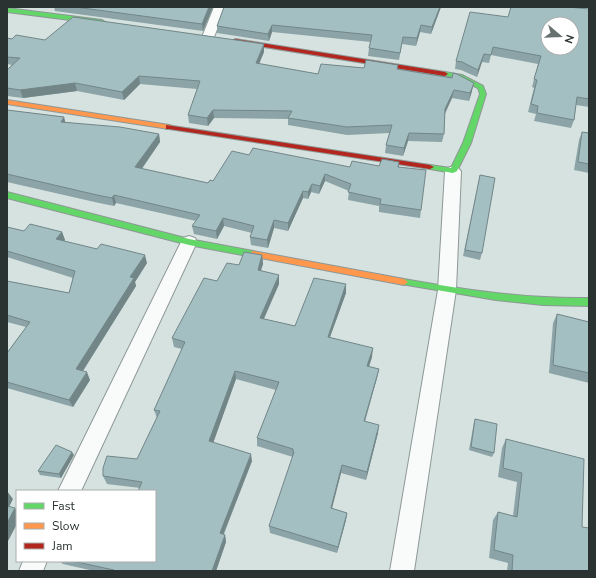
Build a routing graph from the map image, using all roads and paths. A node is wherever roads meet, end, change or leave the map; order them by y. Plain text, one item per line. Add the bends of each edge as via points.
1 (220, 7) edge
2 (7, 10) edge
3 (114, 24) edge
4 (212, 38) joint
5 (7, 102) edge
6 (453, 171) junction
7 (7, 195) edge
8 (189, 242) junction
9 (447, 290) junction
10 (589, 302) edge
11 (69, 490) edge
12 (36, 562) edge
13 (31, 571) edge
14 (402, 571) edge

1 - 4 street
2 - 3 street
4 - 6 street via 460,76 474,82 481,87 483,94 467,143
5 - 6 street
6 - 9 street
7 - 8 street
8 - 9 street
8 - 11 street
9 - 10 street via 556,303
9 - 14 street
12 - 13 street

